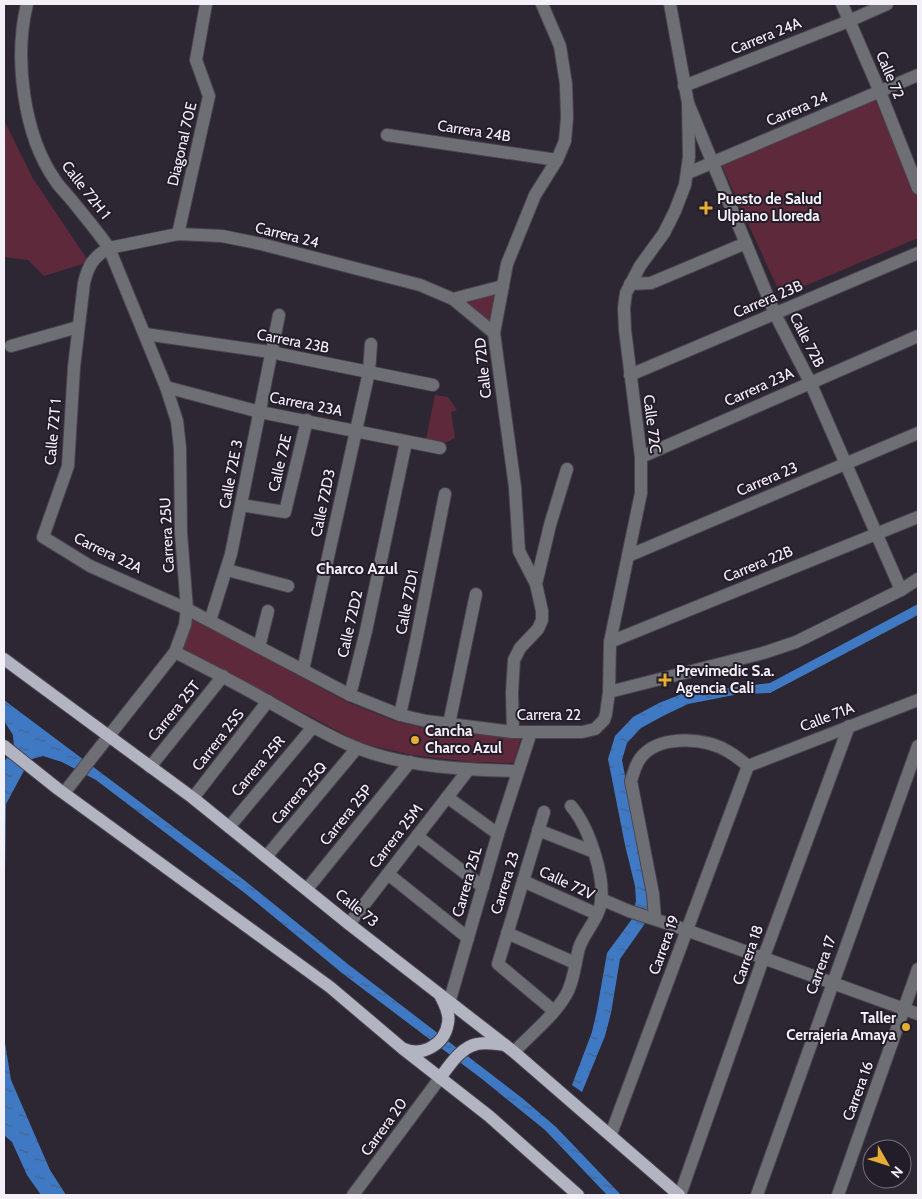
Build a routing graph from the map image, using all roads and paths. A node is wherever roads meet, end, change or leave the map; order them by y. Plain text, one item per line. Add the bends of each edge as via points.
1 (28, 4) edge
2 (206, 4) edge
3 (542, 4) edge
4 (842, 4) edge
5 (887, 4) edge
6 (674, 5) edge
7 (849, 21) junction
8 (918, 75) edge
9 (684, 86) junction
10 (880, 92) junction
11 (688, 103) junction
12 (386, 135) dead end
13 (557, 160) junction
14 (712, 162) junction
15 (914, 165) edge
16 (688, 173) junction
17 (918, 188) edge
18 (178, 234) junction
19 (746, 243) junction
20 (109, 248) junction
21 (918, 253) edge
22 (630, 284) junction
23 (503, 286) junction
24 (453, 299) junction
25 (775, 314) junction
26 (278, 315) dead end
27 (78, 327) junction
28 (494, 333) junction
29 (145, 334) junction
30 (918, 336) edge
31 (371, 344) dead end
32 (11, 346) dead end
33 (270, 352) junction
34 (369, 372) junction
35 (630, 376) junction
36 (810, 382) junction
37 (433, 385) dead end
38 (166, 388) junction
39 (260, 412) junction
40 (306, 420) junction
41 (355, 429) junction
42 (918, 433) edge
43 (406, 442) junction
44 (440, 448) dead end
45 (641, 458) junction
46 (846, 463) junction
47 (567, 470) dead end
48 (445, 494) dead end
49 (241, 505) junction
50 (918, 517) edge
51 (876, 533) junction
52 (42, 537) joint
53 (628, 556) junction
54 (227, 570) junction
55 (918, 579) edge
56 (536, 584) junction
57 (288, 586) dead end
58 (901, 590) junction
59 (476, 594) dead end
60 (187, 609) junction
61 (268, 611) dead end
62 (210, 621) junction
63 (610, 642) junction
64 (259, 647) junction
65 (175, 652) junction
66 (4, 660) edge
67 (303, 670) junction
68 (223, 676) junction
69 (609, 692) junction
70 (350, 695) junction
71 (918, 700) edge
72 (268, 701) junction
73 (400, 715) junction
74 (449, 724) junction
75 (313, 726) junction
76 (848, 726) junction
77 (513, 732) junction
78 (531, 732) junction
79 (105, 740) junction
80 (4, 746) edge
81 (918, 746) edge
82 (357, 748) junction
83 (410, 762) junction
84 (748, 766) junction
85 (150, 767) junction
86 (469, 769) junction
87 (518, 771) junction
88 (64, 793) junction
89 (447, 797) junction
90 (192, 798) junction
91 (571, 806) dead end
92 (544, 812) dead end
93 (229, 827) junction
94 (538, 830) junction
95 (498, 834) junction
96 (417, 836) junction
97 (594, 852) junction
98 (266, 857) junction
99 (388, 874) junction
100 (523, 881) junction
101 (483, 887) junction
102 (307, 889) junction
103 (601, 899) junction
104 (597, 914) junction
105 (653, 918) junction
106 (349, 924) junction
107 (687, 931) junction
108 (507, 933) junction
109 (468, 938) junction
110 (763, 959) junction
111 (575, 963) junction
112 (918, 969) edge
113 (832, 983) junction
114 (446, 1003) junction
115 (904, 1009) junction
116 (554, 1011) junction
117 (918, 1014) edge
118 (402, 1048) junction
119 (510, 1048) junction
120 (440, 1078) junction
121 (611, 1134) junction
122 (353, 1195) edge
123 (578, 1195) edge
124 (680, 1195) edge
125 (757, 1195) edge
126 (838, 1195) edge

1 - 20 street, Calle 72H 1 via 22,24 23,82 36,144 54,180
2 - 18 street, Diagonal 70E via 196,60 210,96
3 - 13 street, Calle 72D via 560,46 566,84 565,141
4 - 7 street, Calle 72
5 - 7 street, Carrera 24A
6 - 9 street, Calle 72B
7 - 9 street, Carrera 24A
7 - 10 street, Calle 72
8 - 10 street, Carrera 24
9 - 11 street, Calle 72B
10 - 14 street, Carrera 24
10 - 15 street, Calle 72
11 - 14 street, Calle 72B
11 - 16 street, Calle 72B
12 - 13 street, Carrera 24B
13 - 23 street, Calle 72D via 535,195 520,230 506,264
14 - 16 street, Carrera 24
14 - 19 street, Calle 72B
15 - 17 street, Calle 72
16 - 22 street, Calle 72C via 664,233
18 - 20 street, Carrera 24
18 - 24 street, Carrera 24 via 222,236 261,244 420,285
19 - 22 street via 651,283
19 - 25 street, Calle 72B
20 - 27 street, Calle 72T 1 via 99,254 87,270
20 - 29 street, Carrera 25U
21 - 25 street, Carrera 23B
22 - 35 street, Calle 72C via 624,308
23 - 24 street
23 - 28 street, Calle 72D
24 - 28 street, Carrera 24
25 - 35 street, Carrera 23B
25 - 36 street, Calle 72B
26 - 33 street, Calle 72E 3
27 - 32 street
27 - 52 street, Calle 72T 1 via 68,466
28 - 56 street, Calle 72D via 515,486 519,551
29 - 33 street, Carrera 23B
29 - 38 street, Carrera 25U
30 - 36 street, Carrera 23A
31 - 34 street, Calle 72D3
33 - 34 street, Carrera 23B
33 - 39 street, Calle 72E 3
34 - 37 street, Carrera 23B
34 - 41 street, Calle 72D3
35 - 45 street, Calle 72C
36 - 45 street, Carrera 23A
36 - 46 street, Calle 72B
38 - 39 street, Carrera 23A
38 - 60 street, Carrera 25U via 180,448 181,533
39 - 40 street, Carrera 23A
39 - 49 street, Calle 72E 3
40 - 41 street, Carrera 23A
40 - 49 street, Calle 72E via 285,512
41 - 43 street, Carrera 23A
41 - 67 street, Calle 72D3
42 - 46 street, Carrera 23
43 - 44 street, Carrera 23A
43 - 70 street, Calle 72D2
45 - 53 street, Calle 72C via 641,492
46 - 51 street, Calle 72B
46 - 53 street, Carrera 23
47 - 56 street
48 - 73 street, Calle 72D1
49 - 54 street, Calle 72E 3
50 - 51 street, Carrera 22B
51 - 58 street, Calle 72B
51 - 63 street, Carrera 22B
52 - 60 street, Carrera 22A via 90,566
53 - 63 street, Calle 72C
54 - 57 street
54 - 62 street, Calle 72E 3
55 - 58 street
56 - 77 street, Calle 72D via 542,620 514,660
58 - 69 street via 796,642
59 - 74 street
60 - 62 street, Carrera 22
60 - 65 street, Carrera 25U
61 - 64 street
62 - 64 street, Carrera 22
63 - 69 street, Calle 72C
64 - 67 street, Carrera 22
65 - 68 street
65 - 79 street, Carrera 25U
66 - 79 main road, Calle 73
67 - 70 street, Carrera 22
68 - 72 street
68 - 85 street, Carrera 25T
69 - 78 street, Carrera 22 via 604,720 595,729
70 - 73 street, Carrera 22
71 - 76 street, Calle 71A
72 - 75 street
72 - 90 street, Carrera 25S
73 - 74 street, Carrera 22
74 - 77 street, Carrera 22
75 - 82 street
75 - 93 street, Carrera 25R
76 - 84 street, Calle 71A
76 - 110 street, Carrera 18
77 - 78 street, Carrera 22
78 - 87 street, Carrera 25L
79 - 85 main road, Calle 73
79 - 88 street, Carrera 25U
80 - 88 main road
81 - 113 street, Carrera 17
82 - 83 street
82 - 98 street, Carrera 25Q
83 - 86 street
83 - 102 street, Carrera 25P
84 - 105 street via 728,751 699,740 673,741 656,746 636,765 632,781 653,894
84 - 107 street, Carrera 19
85 - 90 main road, Calle 73
86 - 87 street
86 - 89 street, Carrera 25M
87 - 95 street, Carrera 25L
88 - 118 main road via 330,987
89 - 95 street
89 - 96 street, Carrera 25M
90 - 93 main road, Calle 73
91 - 97 street via 586,827
92 - 94 street, Carrera 23
93 - 98 main road, Calle 73
94 - 97 street
94 - 100 street, Carrera 23
95 - 101 street, Carrera 25L
96 - 99 street, Carrera 25M
96 - 101 street
97 - 103 street
98 - 102 main road, Calle 73
99 - 106 street, Carrera 25M
99 - 109 street
100 - 104 street, Calle 72V
100 - 108 street, Carrera 23
101 - 109 street, Carrera 25L
102 - 106 main road, Calle 73
103 - 104 street
103 - 105 street
104 - 111 street via 580,945
105 - 107 street
106 - 114 main road, Calle 73
107 - 110 street
107 - 121 street, Carrera 19
108 - 111 street
108 - 116 street, Carrera 23 via 498,964
109 - 114 street, Carrera 25L
110 - 113 street
110 - 124 street, Carrera 18
111 - 116 street via 568,993
112 - 115 street, Carrera 16
113 - 115 street
113 - 125 street, Carrera 17
114 - 118 main road via 449,1022 445,1033 429,1050 412,1052
114 - 119 main road, Calle 73
115 - 117 street
115 - 126 street, Carrera 16
116 - 119 street
118 - 120 main road
119 - 120 main road via 477,1044 451,1064
119 - 121 main road, Calle 73
120 - 122 street, Carrera 20
120 - 123 main road via 489,1116
121 - 124 main road, Calle 73

